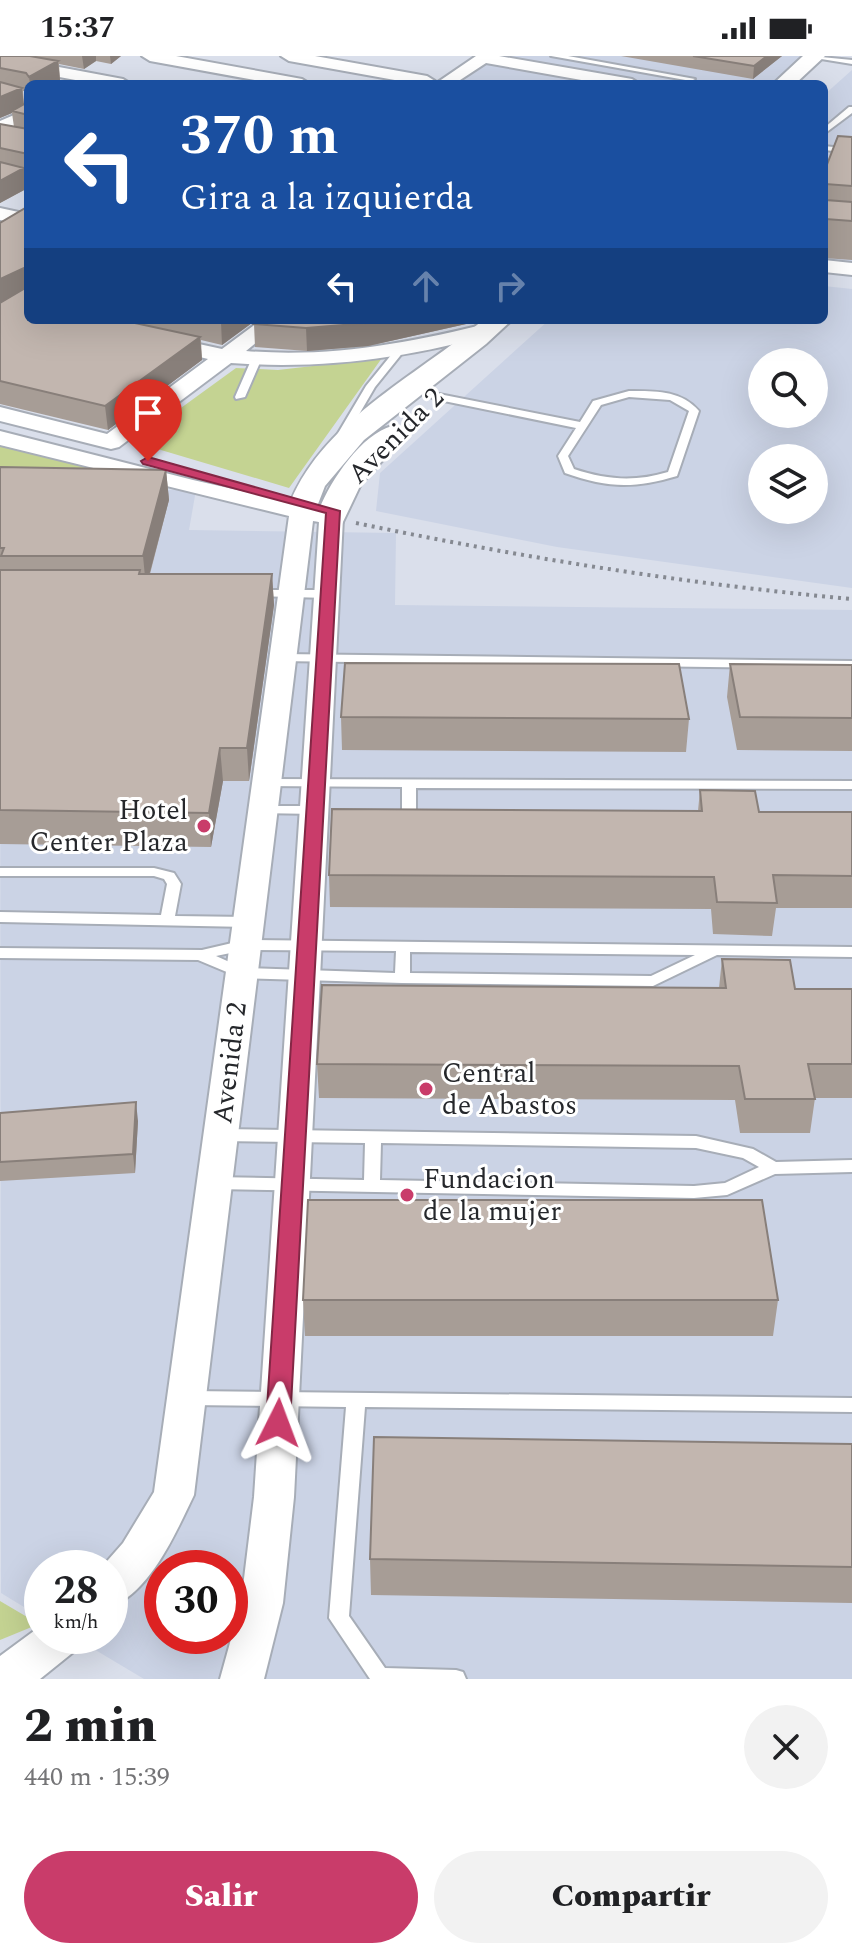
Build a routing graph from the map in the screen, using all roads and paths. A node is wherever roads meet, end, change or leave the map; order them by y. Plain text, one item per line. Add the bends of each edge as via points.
1 (150, 56) edge
2 (289, 56) edge
3 (465, 56) edge
4 (555, 56) edge
5 (485, 57) edge
6 (831, 58) edge
7 (0, 61) edge
8 (129, 67) edge
9 (632, 76) edge
10 (691, 79) dead end
11 (83, 80) edge
12 (97, 80) edge
13 (280, 80) edge
14 (414, 80) edge
15 (434, 80) edge
16 (436, 80) edge
17 (609, 80) edge
18 (790, 80) edge
19 (809, 80) edge
20 (852, 109) edge
21 (24, 117) edge
22 (7, 132) edge
23 (828, 133) edge
24 (828, 148) edge
25 (852, 151) edge
26 (828, 163) edge
27 (852, 166) edge
28 (24, 221) edge
29 (2, 226) edge
30 (828, 266) edge
31 (852, 269) edge
32 (828, 273) edge
33 (852, 276) edge
34 (269, 324) edge
35 (488, 324) edge
36 (493, 324) edge
37 (514, 324) edge
38 (136, 336) edge
39 (399, 351) junction
40 (225, 356) junction
41 (257, 358) junction
42 (434, 396) junction
43 (240, 397) dead end
44 (0, 414) edge
45 (0, 423) edge
46 (583, 426) junction
47 (0, 438) edge
48 (325, 463) junction
49 (302, 507) junction
50 (332, 514) junction
51 (238, 594) edge
52 (291, 594) junction
53 (327, 594) junction
54 (852, 599) edge
55 (282, 658) junction
56 (323, 658) junction
57 (852, 665) edge
58 (409, 784) junction
59 (726, 785) junction
60 (852, 785) edge
61 (264, 796) junction
62 (320, 801) junction
63 (728, 801) edge
64 (393, 811) edge
65 (409, 812) junction
66 (424, 812) edge
67 (0, 872) edge
68 (0, 917) edge
69 (167, 920) junction
70 (245, 947) junction
71 (403, 947) junction
72 (715, 951) junction
73 (852, 952) edge
74 (0, 953) edge
75 (202, 955) junction
76 (305, 961) junction
77 (402, 978) junction
78 (220, 1135) junction
79 (295, 1137) junction
80 (373, 1138) junction
81 (852, 1166) edge
82 (773, 1168) junction
83 (214, 1183) junction
84 (292, 1184) junction
85 (372, 1185) junction
86 (186, 1398) junction
87 (280, 1399) junction
88 (356, 1400) junction
89 (852, 1405) edge
90 (128, 1567) edge
91 (38, 1654) edge
92 (0, 1679) edge
93 (242, 1679) edge
94 (456, 1679) edge

1 - 13 street
2 - 14 street
3 - 15 street
4 - 9 lane
5 - 16 street
5 - 17 street
6 - 18 street
6 - 19 street
7 - 11 street
8 - 12 street
9 - 10 lane
20 - 23 lane
21 - 22 street
24 - 25 lane
26 - 27 street
28 - 29 street
30 - 31 street
32 - 33 street
34 - 40 street
35 - 39 street
36 - 48 street, Avenida 2
37 - 42 street, Avenida 2
38 - 40 street
39 - 41 street via 307,360
39 - 48 lane via 371,386
40 - 41 street
40 - 44 street via 111,442
41 - 43 lane
42 - 46 lane
42 - 50 street, Avenida 2 via 359,465
45 - 49 street
46 - 46 lane via 563,456 569,471 601,483 643,484 673,474 694,411 686,401 660,394 629,394 597,403
47 - 49 street via 191,487
48 - 49 street, Avenida 2
49 - 50 street
49 - 52 street, Avenida 2
50 - 53 street, Avenida 2
50 - 54 path via 479,550 772,593
51 - 52 lane
52 - 53 lane
52 - 55 street, Avenida 2
53 - 56 street, Avenida 2
55 - 56 lane
55 - 61 street, Avenida 2
56 - 57 lane
56 - 62 street, Avenida 2
58 - 59 lane
58 - 62 lane
58 - 65 lane
59 - 60 lane
59 - 63 lane
61 - 62 lane
61 - 62 lane
61 - 70 street, Avenida 2
62 - 76 street, Avenida 2
64 - 65 lane
65 - 66 lane
67 - 69 lane via 169,876 174,884
68 - 69 lane
69 - 70 lane
70 - 75 lane
70 - 75 lane
70 - 76 lane
70 - 76 lane
70 - 78 street, Avenida 2
71 - 72 lane
71 - 76 lane
71 - 77 lane
72 - 73 lane
72 - 77 lane via 653,981
74 - 75 lane
76 - 77 lane
76 - 79 street, Avenida 2
78 - 79 lane
78 - 83 street, Avenida 2
79 - 80 lane
79 - 84 street, Avenida 2
80 - 82 lane via 696,1142 747,1153
80 - 85 lane
81 - 82 lane
82 - 85 lane via 727,1189 694,1192
83 - 84 lane
83 - 86 street, Avenida 2
84 - 85 lane
84 - 87 street, Avenida 2
86 - 87 lane
86 - 90 street, Avenida 2 via 174,1495
87 - 88 lane
87 - 93 street, Avenida 2 via 262,1603
88 - 89 lane
88 - 94 lane via 339,1618 380,1677
91 - 92 street

